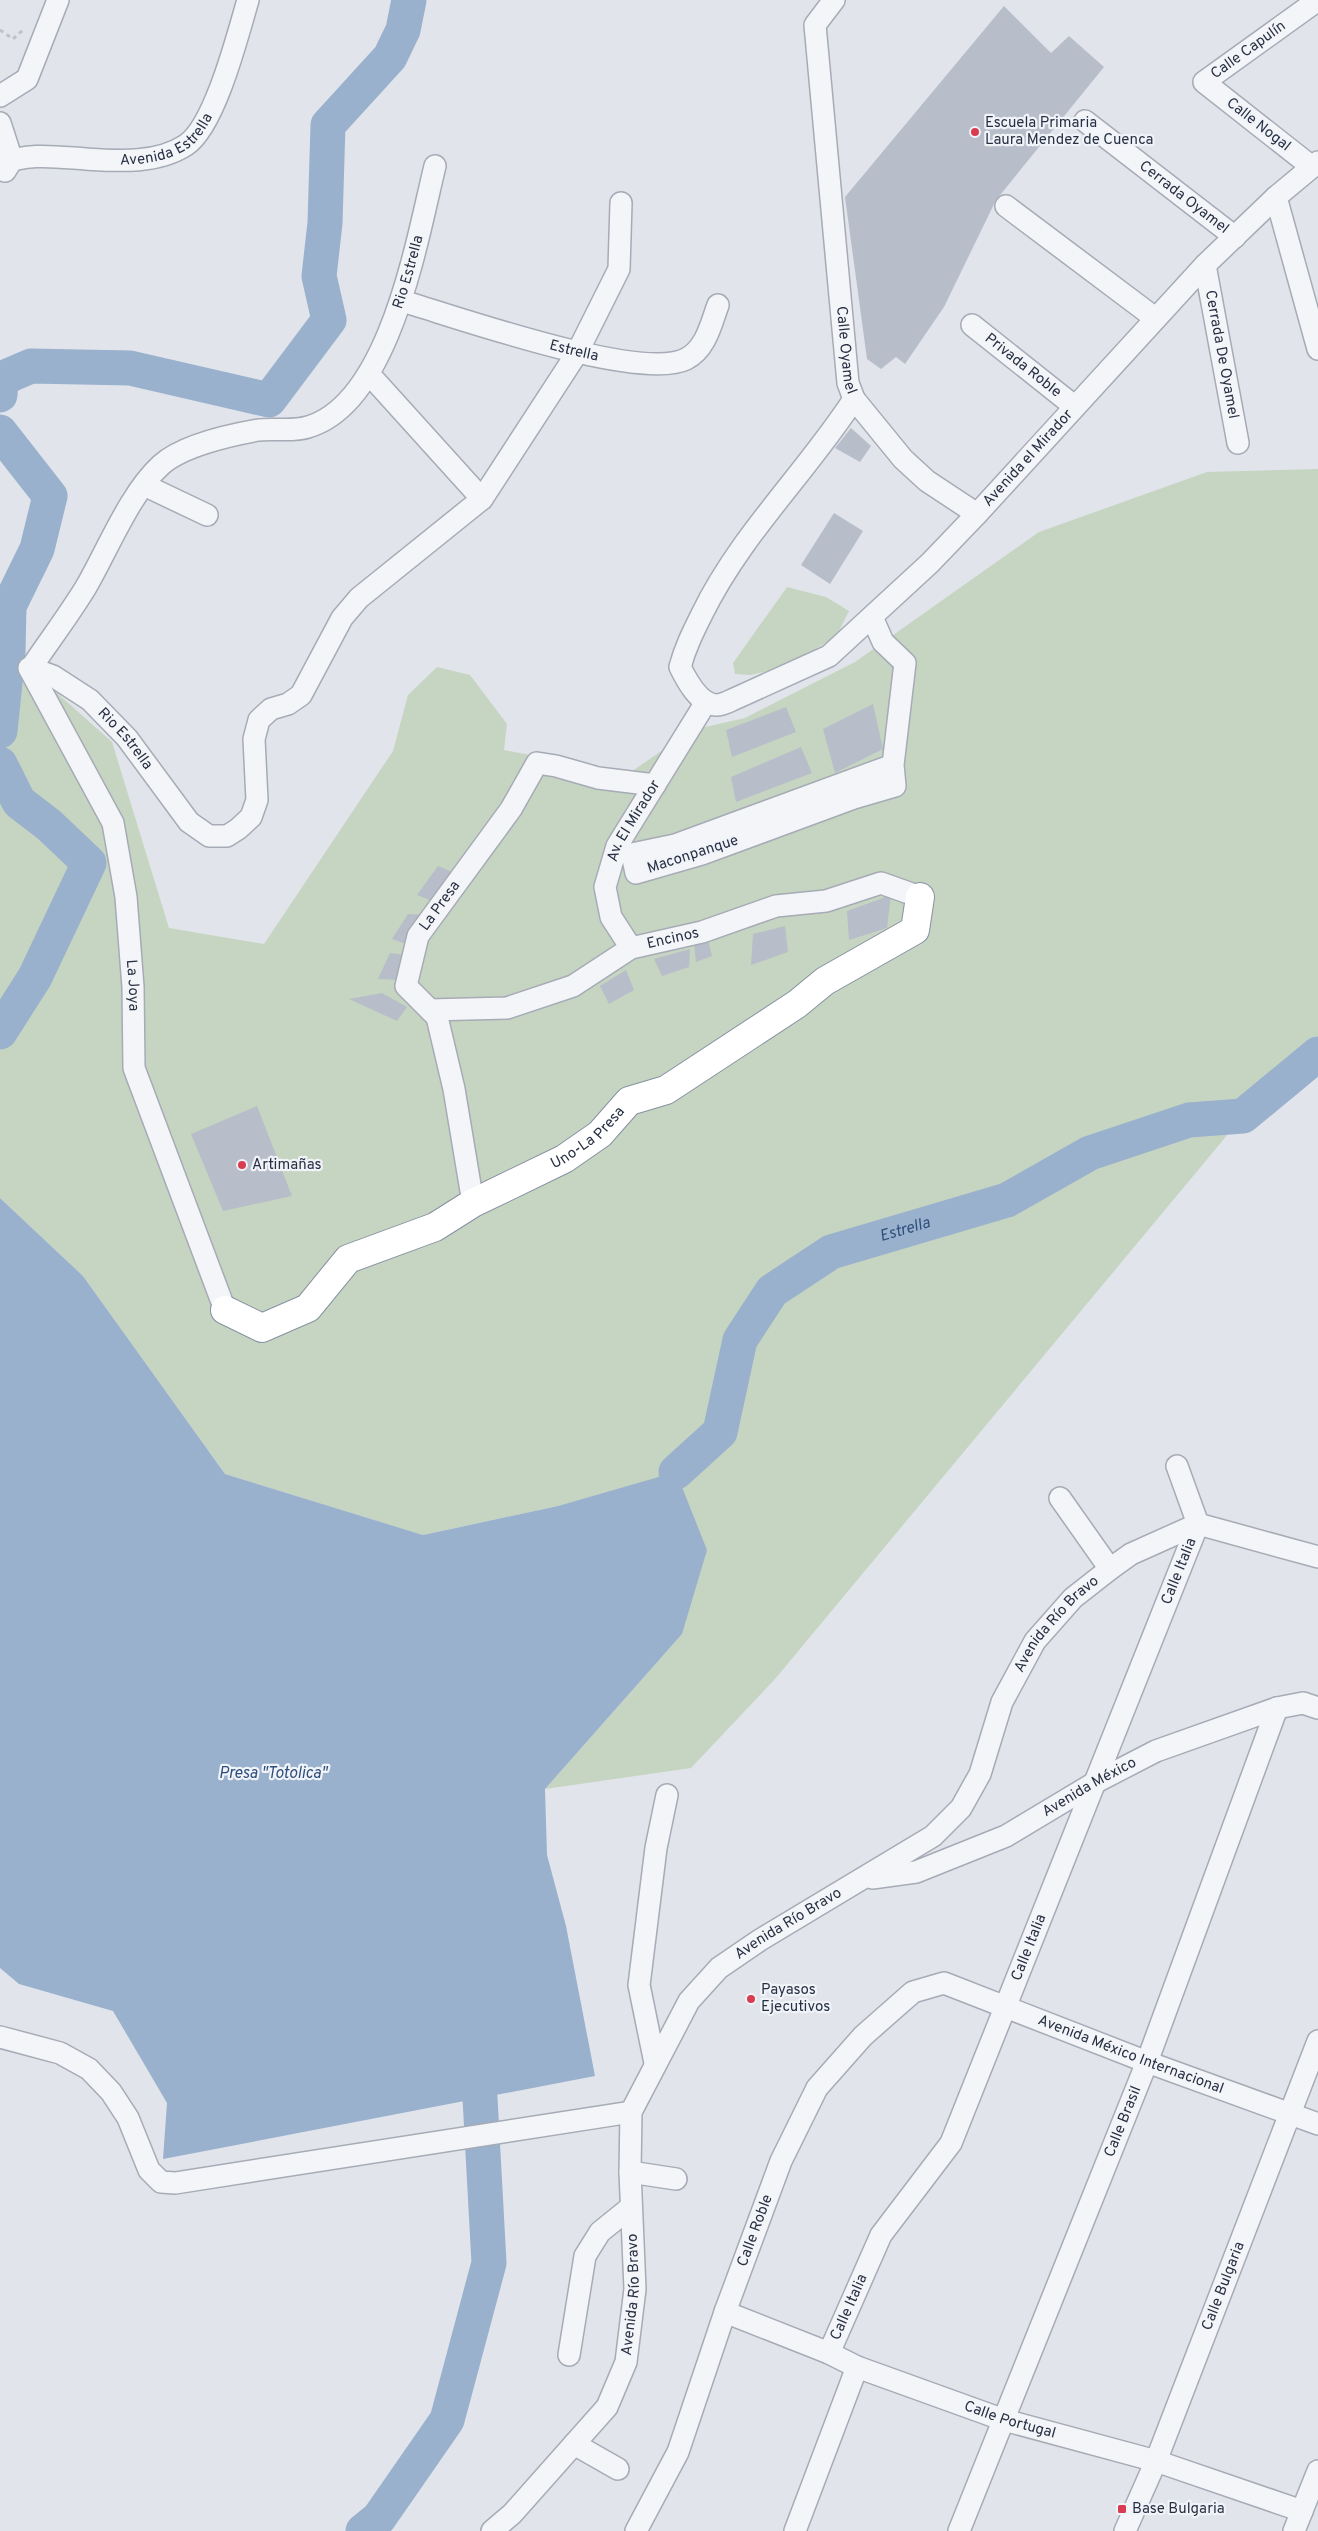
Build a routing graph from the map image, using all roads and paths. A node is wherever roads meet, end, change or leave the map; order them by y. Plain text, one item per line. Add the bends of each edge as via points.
1 (58, 0) edge
2 (248, 0) edge
3 (834, 0) edge
4 (1318, 0) edge
5 (1204, 82) joint
6 (0, 96) edge
7 (1085, 121) dead end
8 (0, 123) edge
9 (6, 162) edge
10 (1315, 165) edge
11 (435, 166) dead end
12 (0, 178) edge
13 (1276, 197) junction
14 (621, 203) dead end
15 (1006, 206) dead end
16 (1234, 237) junction
17 (1205, 266) junction
18 (402, 301) junction
19 (718, 305) dead end
20 (1156, 318) junction
21 (972, 325) dead end
22 (1318, 349) edge
23 (577, 353) junction
24 (369, 374) junction
25 (854, 399) junction
26 (1074, 406) junction
27 (1238, 443) dead end
28 (144, 485) junction
29 (482, 499) junction
30 (977, 514) junction
31 (207, 515) dead end
32 (872, 617) junction
33 (30, 668) junction
34 (706, 702) junction
35 (893, 764) junction
36 (654, 785) junction
37 (920, 897) joint
38 (632, 948) junction
39 (430, 1010) junction
40 (473, 1203) junction
41 (225, 1310) joint
42 (1177, 1466) dead end
43 (1060, 1498) dead end
44 (1198, 1524) junction
45 (1318, 1557) edge
46 (1110, 1569) junction
47 (1277, 1708) junction
48 (1318, 1708) edge
49 (1096, 1782) junction
50 (667, 1795) dead end
51 (863, 1879) junction
52 (944, 1983) joint
53 (1004, 2006) junction
54 (0, 2037) edge
55 (1318, 2041) edge
56 (1147, 2062) junction
57 (655, 2063) junction
58 (631, 2112) junction
59 (1289, 2114) junction
60 (1318, 2124) edge
61 (630, 2172) junction
62 (676, 2179) dead end
63 (631, 2207) junction
64 (724, 2312) junction
65 (829, 2353) junction
66 (569, 2355) dead end
67 (857, 2367) junction
68 (1004, 2420) junction
69 (574, 2444) junction
70 (1156, 2461) junction
71 (618, 2469) dead end
72 (1318, 2471) edge
73 (1302, 2511) junction
74 (492, 2531) edge
75 (636, 2531) edge
76 (795, 2531) edge
77 (959, 2531) edge
78 (1125, 2531) edge
79 (1294, 2531) edge

1 - 6 street via 27,79
2 - 9 street, Avenida Estrella via 214,105 203,126 187,145 164,155 124,162 38,156
3 - 25 street, Calle Oyamel via 816,25 848,383
4 - 5 street, Calle Capulín
5 - 10 street, Calle Nogal
7 - 16 street, Cerrada Oyamel
8 - 9 street
9 - 12 street
10 - 13 street, Avenida el Mirador
11 - 18 street, Rio Estrella
13 - 16 street, Avenida el Mirador
13 - 22 street
14 - 23 street, Rio Estrella via 619,269
15 - 20 street
16 - 17 street, Avenida el Mirador
17 - 20 street, Avenida el Mirador
17 - 27 street, Cerrada De Oyamel
18 - 23 street, Estrella
18 - 24 street, Rio Estrella
19 - 23 street, Estrella via 704,343 687,359 664,365
20 - 26 street, Avenida el Mirador
21 - 26 street, Privada Roble
23 - 29 street, Rio Estrella
24 - 28 street, Rio Estrella via 332,416 307,428 259,430 183,449 161,465
24 - 29 street
25 - 30 street via 903,459 927,481
25 - 34 street, Calle Oyamel via 832,433 750,535 711,596 684,651 680,667 689,685
26 - 30 street, Avenida el Mirador
28 - 31 street
28 - 33 street, Rio Estrella via 84,589
29 - 33 street, Rio Estrella via 359,598 342,618 301,695 288,704 271,709 259,720 254,739 257,800 251,817 228,836 209,836 189,822 127,738 90,700 53,676
30 - 32 street, Avenida el Mirador
32 - 34 street, Avenida el Mirador via 829,656 732,700 717,705
32 - 35 street via 883,642 905,663
33 - 41 street, La Joya via 113,823 126,897 133,987 134,1068
34 - 36 street, Av. El Mirador
35 - 35 street, Maconpanque via 895,786 702,854 636,873 632,854 675,845
36 - 38 street, Av. El Mirador via 617,846 605,886 611,917
36 - 39 street, La Presa via 598,778 537,763 511,809 418,936 406,986
37 - 38 street, Encinos via 881,883 826,901 776,906 702,932
37 - 40 highway, Uno-La Presa via 915,930 825,981 797,1004 666,1090 629,1100 600,1134 564,1159
38 - 39 street, Encinos via 574,986 507,1008
39 - 40 street, La Presa via 436,1017 454,1089
40 - 41 highway, Uno-La Presa via 435,1227 348,1259 308,1308 300,1312 262,1328
42 - 44 street
43 - 46 street
44 - 45 street
44 - 46 street, Avenida Río Bravo via 1131,1554
44 - 49 street, Calle Italia
46 - 51 street, Avenida Río Bravo via 1073,1598 1035,1641 1002,1702 980,1774 961,1808 933,1836
47 - 48 street, Avenida México via 1303,1703
47 - 49 street, Avenida México via 1156,1751
47 - 56 street, Calle Brasil
49 - 51 street, Avenida México via 1006,1836 916,1872
49 - 53 street, Calle Italia
50 - 57 street via 656,1848 639,1985
51 - 57 street, Avenida Río Bravo via 760,1940 720,1968 689,2001
52 - 53 street, Avenida México Internacional
52 - 64 street, Calle Roble via 913,1992 863,2036 816,2088 781,2161
53 - 56 street, Avenida México Internacional
53 - 65 street, Calle Italia via 950,2143 880,2235
54 - 58 street via 60,2053 89,2069 111,2092 128,2118 149,2170 161,2182 175,2183
55 - 59 street, Calle Bulgaria
56 - 59 street, Avenida México Internacional
56 - 68 street, Calle Brasil
57 - 58 street, Avenida Río Bravo
58 - 61 street, Avenida Río Bravo
59 - 60 street, Avenida México Internacional
59 - 70 street, Calle Bulgaria
61 - 62 street
61 - 63 street, Avenida Río Bravo
63 - 66 street via 600,2232 585,2256
63 - 69 street, Avenida Río Bravo via 634,2289 626,2362 607,2407
64 - 65 street, Calle Portugal
64 - 75 street, Calle Roble via 678,2452
65 - 67 street, Calle Portugal
67 - 68 street, Calle Portugal
67 - 76 street
68 - 70 street, Calle Portugal
68 - 77 street, Calle Brasil
69 - 71 street
69 - 74 street, Avenida Río Bravo via 512,2514
70 - 73 street, Calle Portugal
70 - 78 street, Calle Bulgaria
72 - 73 street
73 - 79 street

